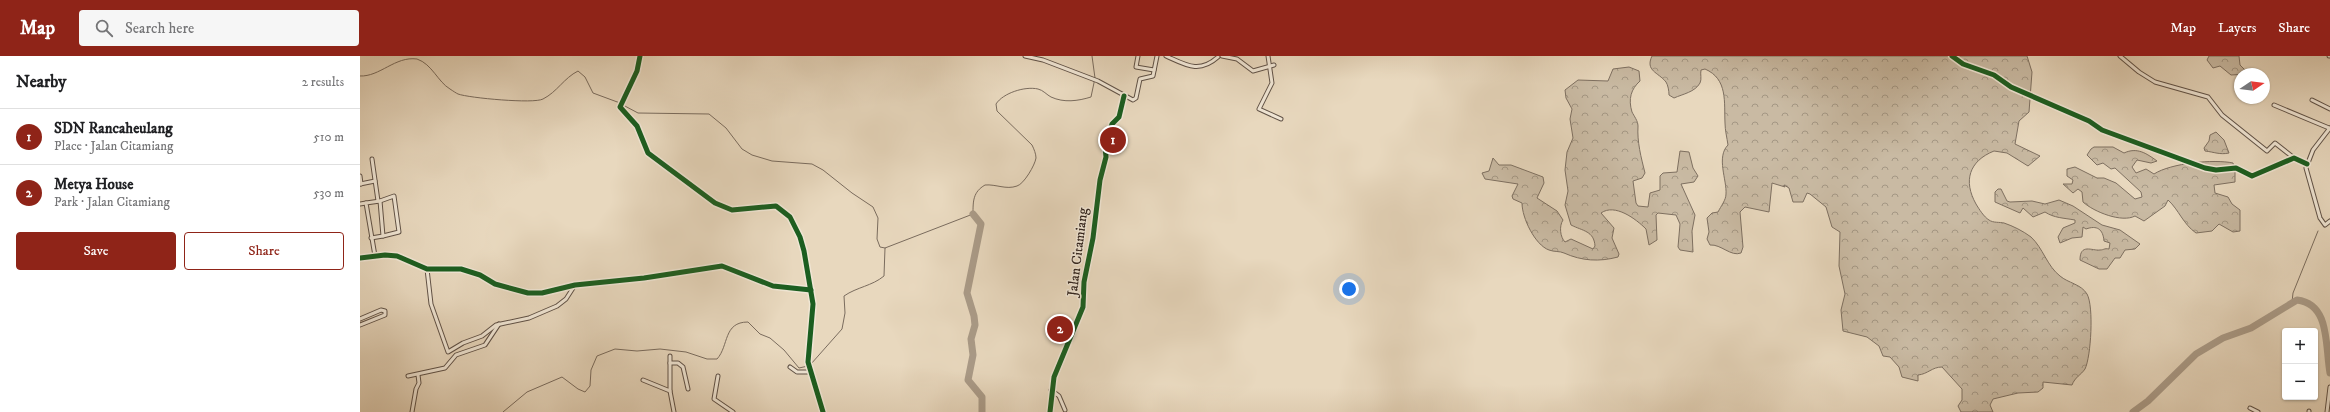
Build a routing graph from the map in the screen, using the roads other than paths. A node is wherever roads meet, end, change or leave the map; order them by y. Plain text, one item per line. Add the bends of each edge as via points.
1 (640, 56) edge
2 (1025, 56) edge
3 (1138, 56) edge
4 (1157, 56) edge
5 (1166, 56) edge
6 (1218, 56) edge
7 (1222, 56) edge
8 (1268, 56) edge
9 (1952, 56) edge
10 (2120, 56) edge
11 (1272, 65) junction
12 (1154, 70) junction
13 (1124, 96) junction
14 (2312, 100) dead end
15 (2274, 105) dead end
16 (2330, 109) edge
17 (1281, 119) dead end
18 (2330, 128) edge
19 (2294, 158) junction
20 (372, 159) dead end
21 (2307, 164) junction
22 (360, 176) edge
23 (374, 181) junction
24 (361, 184) edge
25 (379, 201) junction
26 (366, 203) junction
27 (360, 204) edge
28 (2330, 221) edge
29 (383, 236) junction
30 (371, 238) junction
31 (375, 256) junction
32 (360, 258) edge
33 (427, 269) junction
34 (575, 285) junction
35 (811, 290) junction
36 (360, 319) edge
37 (499, 324) junction
38 (360, 326) edge
39 (670, 356) dead end
40 (670, 363) junction
41 (790, 367) dead end
42 (810, 370) junction
43 (418, 375) junction
44 (408, 376) dead end
45 (718, 376) dead end
46 (643, 380) dead end
47 (2330, 387) edge
48 (688, 388) dead end
49 (1051, 390) junction
50 (670, 391) junction
51 (2250, 408) dead end
52 (1065, 410) dead end
53 (412, 412) edge
54 (674, 412) edge
55 (733, 412) edge
56 (823, 412) edge
57 (1050, 412) edge
58 (2258, 412) edge
59 (2327, 412) edge

1 - 35 street via 620,106 637,126 648,153 715,202 732,210 770,205 783,210 790,217 800,237
2 - 13 street via 1098,81
3 - 12 street via 1136,66
4 - 12 street
5 - 6 street via 1180,64 1193,67 1205,65
6 - 7 street
7 - 11 street via 1237,59 1253,71
8 - 11 street
9 - 19 street via 1963,64 1994,75 2011,87 2089,121 2102,130 2205,168 2236,168 2252,176
10 - 19 street via 2155,82 2208,97 2222,115 2267,151 2275,143
11 - 17 street via 1272,83 1259,108
12 - 13 street via 1152,78 1140,79 1135,100
13 - 49 street, Jalan Citamiang via 1120,117 1112,124 1105,146 1106,157 1084,282 1083,308
14 - 16 street
15 - 18 street
18 - 21 street via 2313,150
19 - 21 street
20 - 23 street
21 - 28 street via 2320,218 2325,225
22 - 24 street
23 - 24 street
23 - 25 street
25 - 26 street
25 - 29 street
25 - 29 street via 395,196 399,231
26 - 27 street
26 - 30 street
29 - 30 street
30 - 31 street
31 - 32 street
31 - 33 street via 397,256
33 - 34 street via 461,270 480,275 495,284 528,293 542,293
33 - 37 street via 431,304 446,352 482,336
34 - 35 street via 722,266 773,286
34 - 37 street via 558,306 529,318
35 - 42 street via 811,340 808,362
36 - 38 street via 381,310 385,311 385,315
37 - 43 street via 485,345 454,356 445,368
39 - 40 street
40 - 48 street via 681,364
40 - 50 street
41 - 42 street via 796,372
42 - 56 street
43 - 44 street
43 - 53 street via 419,383
45 - 55 street via 714,399
46 - 50 street
47 - 59 street
49 - 52 street via 1059,396
49 - 57 street, Jalan Citamiang
50 - 54 street
51 - 58 street

